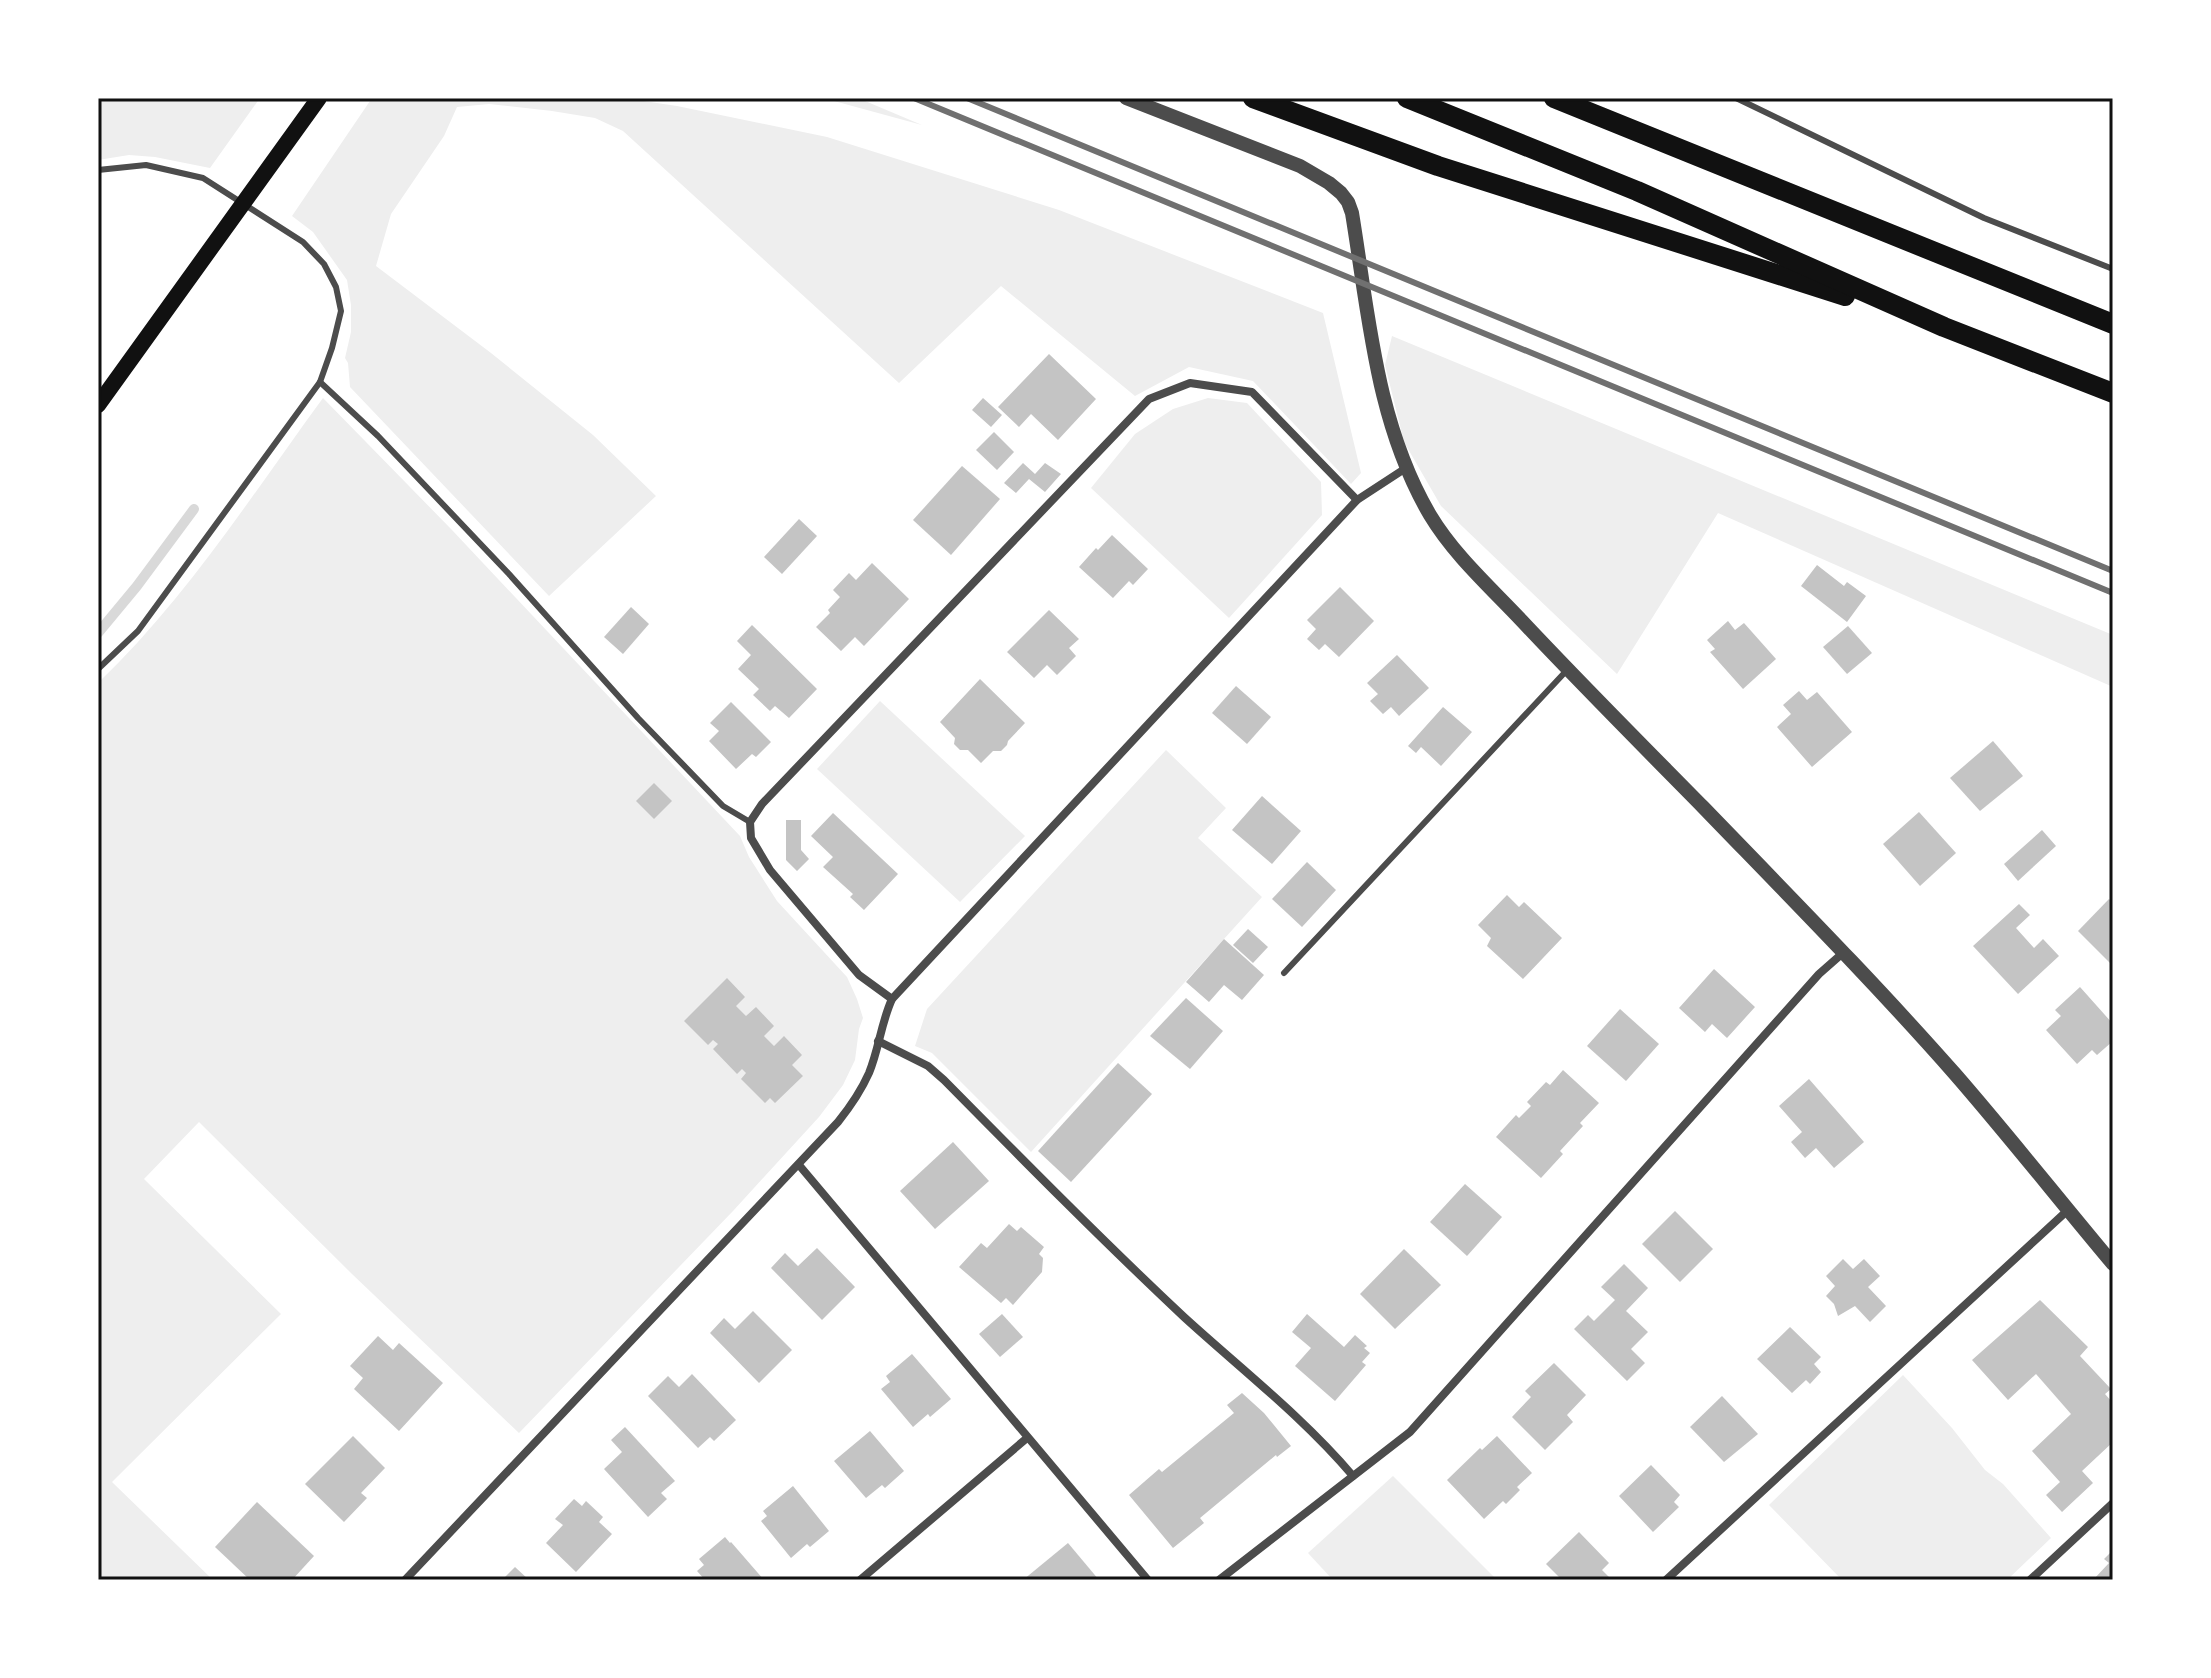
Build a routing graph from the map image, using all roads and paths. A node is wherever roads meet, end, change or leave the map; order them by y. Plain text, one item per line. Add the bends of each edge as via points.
1 (319, 98) edge
2 (1126, 98) edge
3 (1407, 98) edge
4 (1554, 98) edge
5 (1736, 98) edge
6 (1257, 100) edge
7 (98, 170) edge
8 (2113, 269) edge
9 (2113, 324) edge
10 (1944, 327) junction
11 (320, 382) junction
12 (2113, 393) edge
13 (98, 405) edge
14 (1406, 468) junction
15 (1357, 500) junction
16 (98, 669) edge
17 (1568, 669) junction
18 (750, 822) junction
19 (1844, 952) junction
20 (1284, 973) dead end
21 (892, 999) junction
22 (878, 1041) junction
23 (799, 1165) junction
24 (2068, 1210) junction
25 (2113, 1264) edge
26 (1027, 1438) junction
27 (1353, 1476) junction
28 (2113, 1503) edge
29 (405, 1580) edge
30 (860, 1580) edge
31 (1148, 1580) edge
32 (1219, 1580) edge
33 (1666, 1580) edge
34 (2030, 1580) edge

1 - 13 main road
2 - 14 street via 1300,166 1348,202 1378,371
3 - 10 main road via 1637,191
4 - 9 main road
5 - 8 lane via 1984,218
6 - 10 main road via 1438,166
7 - 11 lane via 146,165 203,178 303,242 324,264 341,311
10 - 12 main road
11 - 16 lane via 138,631
11 - 18 lane via 378,436 723,806
14 - 15 street
14 - 17 street via 1455,550
15 - 18 street via 1252,392 1190,383 1149,399
15 - 21 street
17 - 19 street
17 - 20 lane
18 - 21 street via 751,838 770,870 859,975
19 - 24 street
19 - 27 street via 1410,1432
21 - 22 street
22 - 23 street via 855,1099
22 - 27 street via 944,1080 1088,1225
23 - 26 street
23 - 29 street
24 - 25 street
24 - 33 street
26 - 30 street
26 - 31 street
27 - 32 street
28 - 34 street

